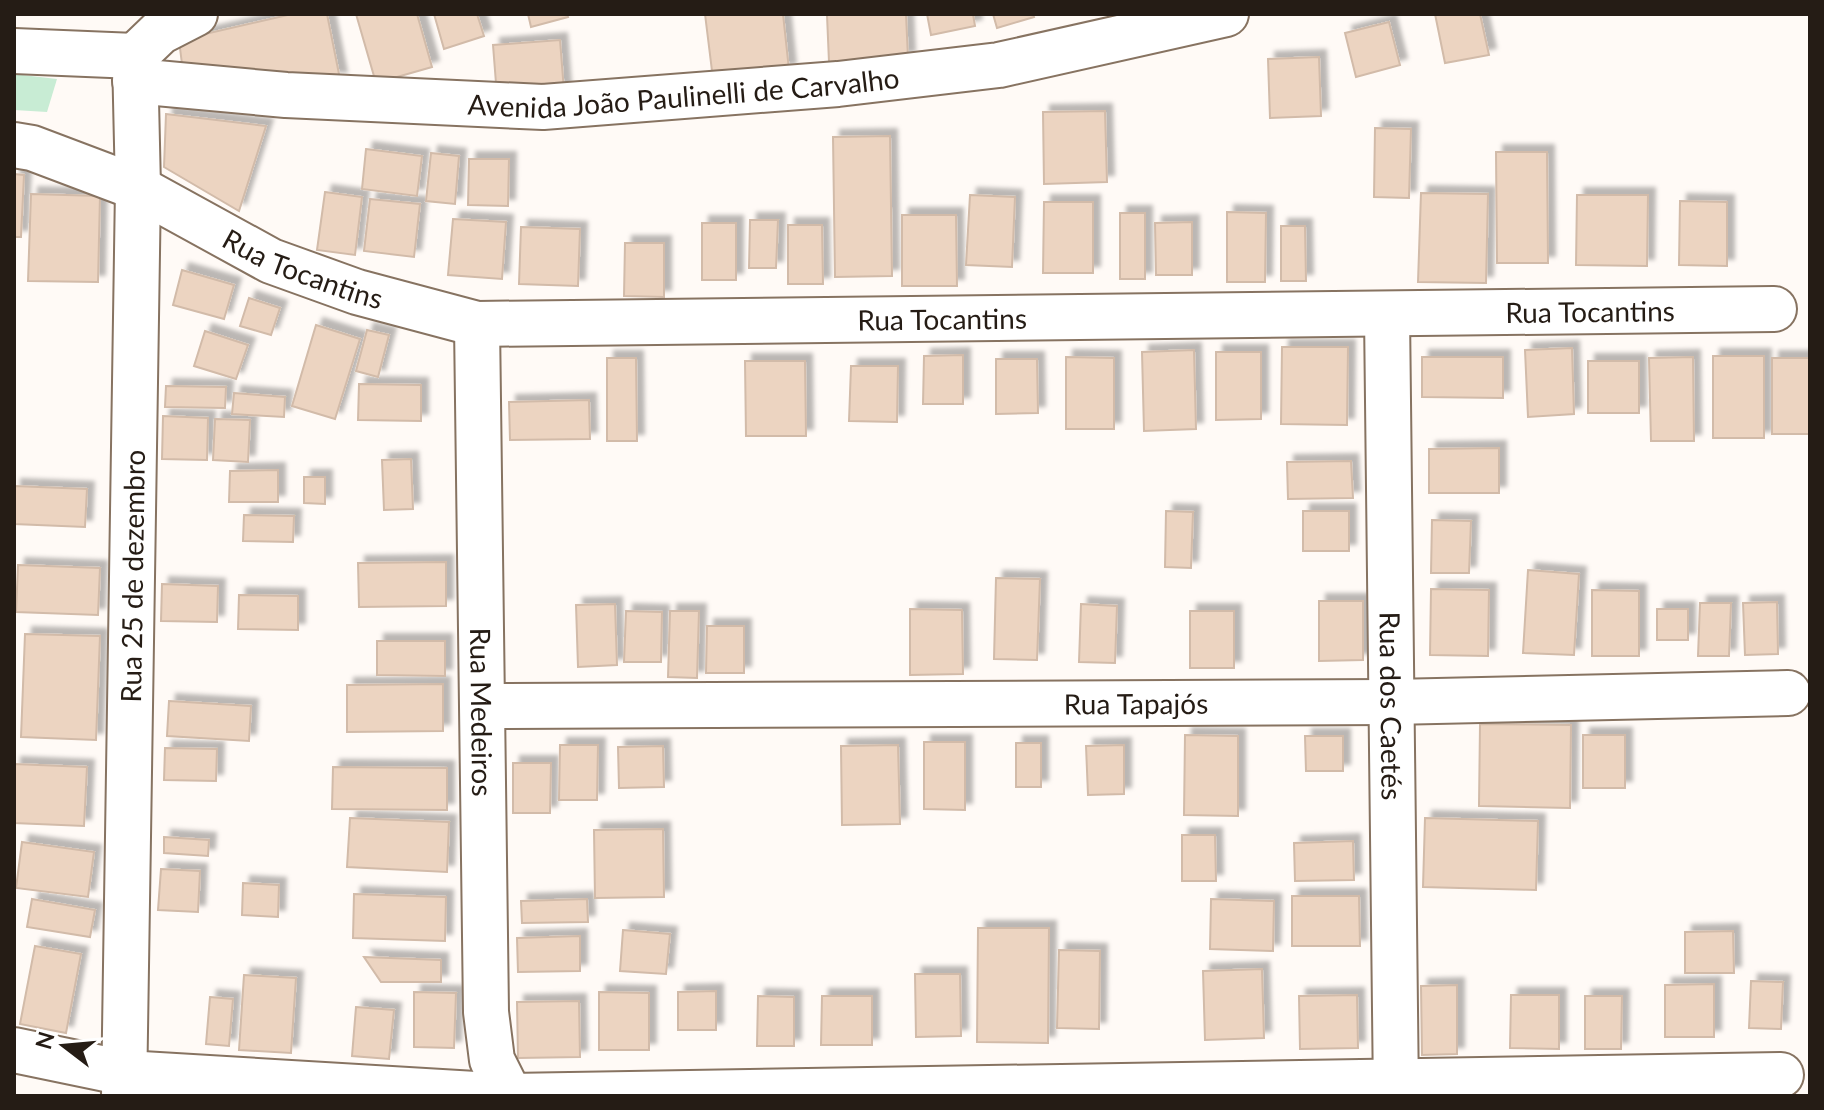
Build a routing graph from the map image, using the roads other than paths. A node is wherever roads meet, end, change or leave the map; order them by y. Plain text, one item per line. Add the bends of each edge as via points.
1 (195, 14) edge
2 (1226, 14) edge
3 (14, 51) edge
4 (135, 68) junction
5 (14, 145) edge
6 (138, 188) junction
7 (1774, 309) dead end
8 (1387, 314) junction
9 (477, 324) junction
10 (1788, 693) dead end
11 (1392, 702) junction
12 (484, 706) junction
13 (14, 1050) edge
14 (1781, 1075) dead end
15 (124, 1084) edge
16 (1396, 1090) edge
17 (510, 1096) edge

1 - 4 street via 160,32
2 - 4 street, Avenida João Paulinelli de Carvalho via 999,65 838,84 543,107 301,96
3 - 4 street, Avenida João Paulinelli de Carvalho
4 - 6 street, Rua 25 de dezembro
5 - 6 street, Rua Tocantins
6 - 9 street, Rua Tocantins via 271,261 357,292
6 - 15 street, Rua 25 de dezembro
7 - 8 street, Rua Tocantins
8 - 9 street, Rua Tocantins
8 - 11 street, Rua dos Caetés
9 - 12 street, Rua Medeiros
10 - 11 street, Rua Tapajós
11 - 12 street, Rua Tapajós
11 - 16 street, Rua dos Caetés
12 - 17 street, Rua Medeiros via 486,1012 492,1060
13 - 15 street
14 - 16 street
15 - 17 street
16 - 17 street

